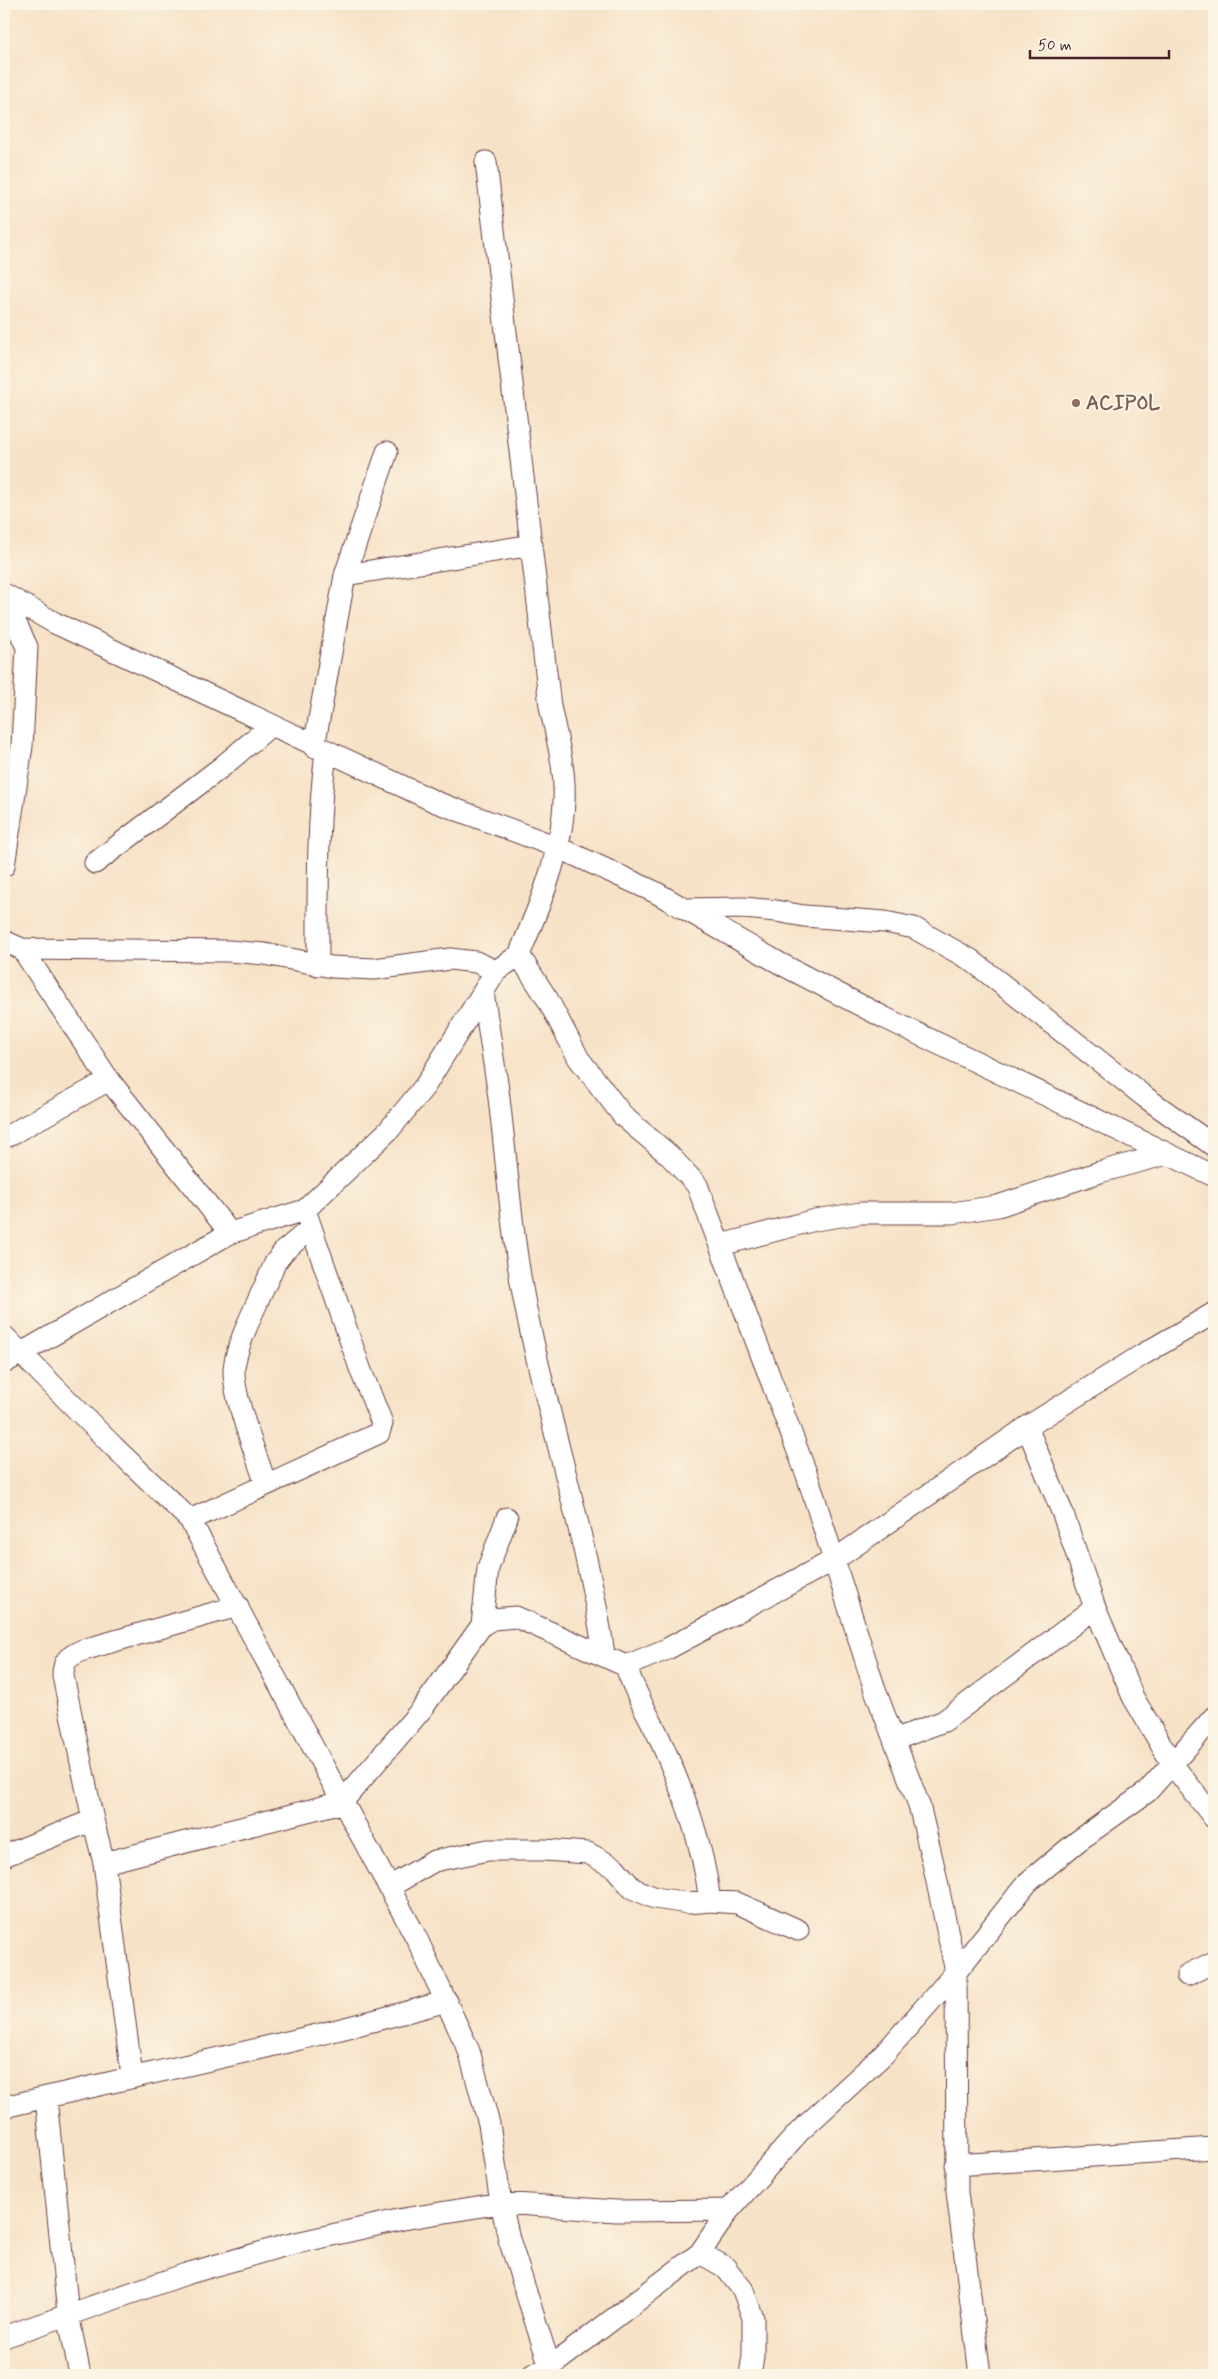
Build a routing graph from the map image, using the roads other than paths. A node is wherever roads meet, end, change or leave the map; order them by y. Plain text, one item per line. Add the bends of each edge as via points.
1 (486, 162) dead end
2 (387, 452) dead end
3 (532, 545) junction
4 (345, 575) junction
5 (4, 596) edge
6 (55, 623) junction
7 (26, 647) junction
8 (271, 725) junction
9 (320, 749) junction
10 (557, 847) junction
11 (95, 863) dead end
12 (4, 866) edge
13 (686, 909) junction
14 (13, 945) edge
15 (518, 955) junction
16 (318, 965) junction
17 (496, 971) junction
18 (483, 992) junction
19 (109, 1080) junction
20 (4, 1138) edge
21 (1214, 1146) edge
22 (1166, 1154) junction
23 (1214, 1176) edge
24 (308, 1220) junction
25 (230, 1233) junction
26 (721, 1245) junction
27 (1214, 1313) edge
28 (4, 1336) edge
29 (12, 1359) edge
30 (1026, 1427) junction
31 (266, 1485) junction
32 (507, 1518) dead end
33 (190, 1520) junction
34 (834, 1560) junction
35 (238, 1606) junction
36 (1095, 1608) junction
37 (482, 1625) junction
38 (604, 1654) junction
39 (626, 1666) junction
40 (1214, 1717) edge
41 (894, 1740) junction
42 (1173, 1764) junction
43 (342, 1802) junction
44 (1214, 1818) edge
45 (93, 1820) junction
46 (4, 1856) edge
47 (104, 1864) junction
48 (388, 1887) junction
49 (710, 1901) junction
50 (798, 1930) dead end
51 (1214, 1962) edge
52 (956, 1972) junction
53 (1187, 1975) dead end
54 (447, 2001) junction
55 (132, 2076) junction
56 (46, 2098) junction
57 (4, 2107) edge
58 (1214, 2148) edge
59 (956, 2165) junction
60 (500, 2203) junction
61 (729, 2210) junction
62 (700, 2253) junction
63 (68, 2314) junction
64 (4, 2337) edge
65 (544, 2372) edge
66 (80, 2375) edge
67 (750, 2375) edge
68 (980, 2375) edge

1 - 3 street
2 - 4 street
3 - 4 street
3 - 10 street via 550,706 562,775 564,800
4 - 9 street
5 - 6 street
5 - 7 street
6 - 7 street
6 - 8 street
7 - 12 street via 22,746
8 - 9 street
8 - 11 street via 223,766
9 - 10 street via 436,802
9 - 16 street
10 - 13 street
10 - 15 street
13 - 21 street via 760,910 885,922 914,928 971,960 1145,1097
13 - 22 street via 781,964 885,1018
14 - 16 street via 265,954
14 - 19 street
15 - 17 street
15 - 26 street via 548,1000 580,1059 624,1118 669,1155 697,1185
16 - 17 street via 374,970 450,959 476,962
17 - 18 street
18 - 24 street via 425,1086
18 - 38 street via 524,1304 590,1570
19 - 20 street
19 - 25 street
22 - 23 street
22 - 26 street via 998,1206 952,1213 861,1213 815,1220
24 - 25 street
24 - 31 street via 275,1263 237,1351 236,1389
24 - 31 street via 382,1423 379,1433 370,1438
25 - 29 street
26 - 34 street via 808,1478
27 - 30 street
28 - 29 street
29 - 33 street
30 - 34 street
30 - 36 street via 1066,1522
31 - 33 street
32 - 37 street via 488,1568
33 - 35 street
34 - 39 street via 667,1649
34 - 41 street via 874,1690
35 - 43 street
35 - 45 street via 83,1650 63,1664
36 - 41 street via 944,1721
36 - 42 street via 1133,1697
37 - 38 street via 493,1619 516,1617
37 - 43 street via 422,1709
38 - 39 street
39 - 49 street via 695,1825
40 - 42 street
41 - 52 street via 919,1805
42 - 44 street
42 - 52 street via 1147,1792 1078,1841 1028,1882
43 - 47 street
43 - 48 street
45 - 46 street
45 - 47 street
47 - 55 street
48 - 49 street via 434,1861 488,1850 544,1850 588,1854 615,1868 632,1888 655,1898 688,1903
48 - 54 street
49 - 50 street via 737,1903
51 - 53 street
52 - 59 street
52 - 61 street via 884,2054 799,2132
54 - 55 street via 229,2057
54 - 60 street via 468,2051 489,2124
55 - 56 street
56 - 57 street
56 - 63 street
58 - 59 street
59 - 68 street
60 - 61 street via 616,2211
60 - 63 street via 403,2219 283,2246 186,2274
60 - 65 street
61 - 62 street
62 - 65 street
62 - 67 street via 726,2268 743,2290 753,2318
63 - 64 street
63 - 66 street

